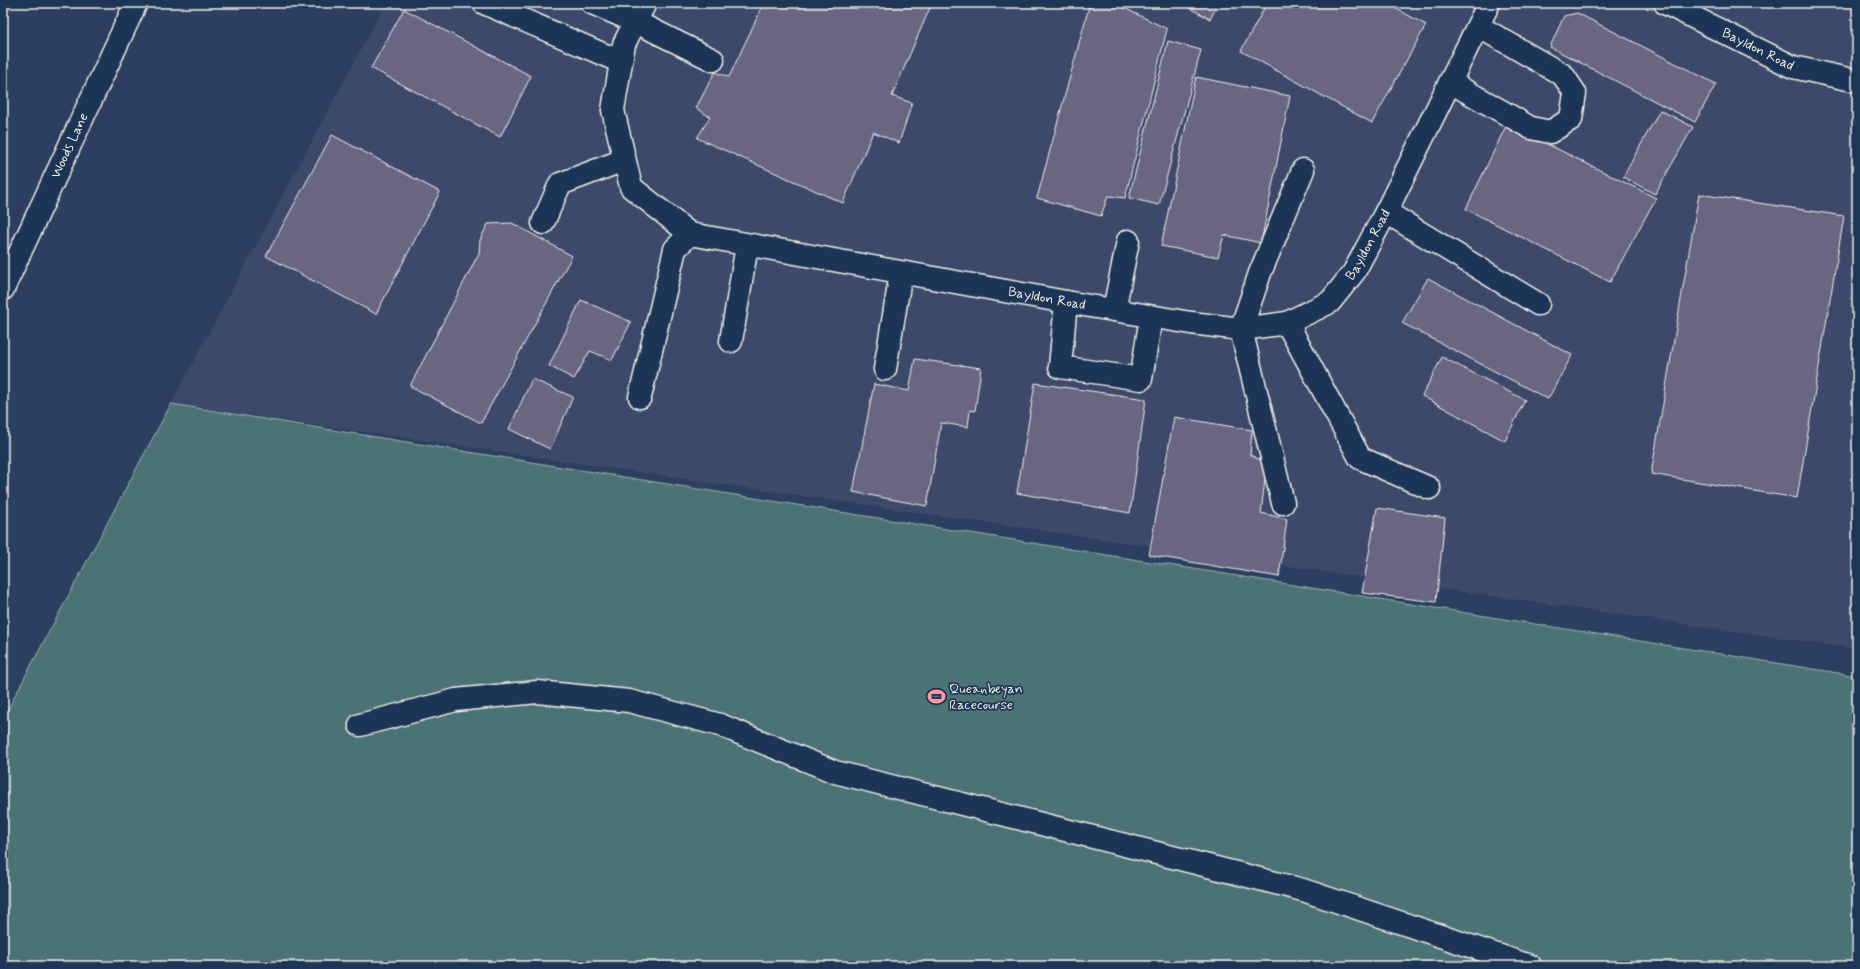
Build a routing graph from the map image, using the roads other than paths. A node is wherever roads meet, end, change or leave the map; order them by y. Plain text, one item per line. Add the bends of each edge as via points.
1 (136, 3) edge
2 (484, 3) edge
3 (592, 3) edge
4 (1489, 3) edge
5 (1665, 3) edge
6 (641, 12) edge
7 (1478, 26) junction
8 (713, 60) dead end
9 (621, 62) junction
10 (1857, 81) edge
11 (1450, 82) junction
12 (624, 160) junction
13 (1304, 170) dead end
14 (1386, 212) junction
15 (543, 223) dead end
16 (690, 234) junction
17 (1128, 240) dead end
18 (747, 245) junction
19 (901, 273) junction
20 (3, 289) edge
21 (1066, 302) junction
22 (1538, 304) dead end
23 (1114, 310) junction
24 (1151, 317) junction
25 (1288, 323) junction
26 (1241, 329) junction
27 (731, 341) dead end
28 (885, 369) dead end
29 (640, 397) dead end
30 (1429, 488) dead end
31 (1283, 503) dead end
32 (360, 725) dead end
33 (1530, 966) edge

1 - 20 street, Woods Lane
2 - 9 street
3 - 6 street
4 - 7 street, Bayldon Road
5 - 10 street, Bayldon Road via 1793,67
6 - 8 street
6 - 9 street, Bayldon Road via 624,44
7 - 11 street, Bayldon Road
7 - 11 street via 1563,75 1574,93 1571,119 1550,132 1531,128
9 - 12 street, Bayldon Road via 613,110
11 - 14 street, Bayldon Road
12 - 15 street via 560,184
12 - 16 street, Bayldon Road via 631,187
13 - 26 street via 1260,273
14 - 22 street
14 - 25 street, Bayldon Road via 1354,272 1330,302
16 - 18 street, Bayldon Road
16 - 29 street via 675,249
17 - 23 street
18 - 19 street, Bayldon Road
18 - 27 street
19 - 21 street, Bayldon Road
19 - 28 street
21 - 23 street, Bayldon Road
21 - 24 street via 1060,368 1141,379
23 - 24 street, Bayldon Road
24 - 26 street, Bayldon Road
25 - 26 street, Bayldon Road
25 - 30 street via 1360,458
26 - 31 street
32 - 33 street via 456,700 537,692 629,701 720,725 835,772 1303,890

